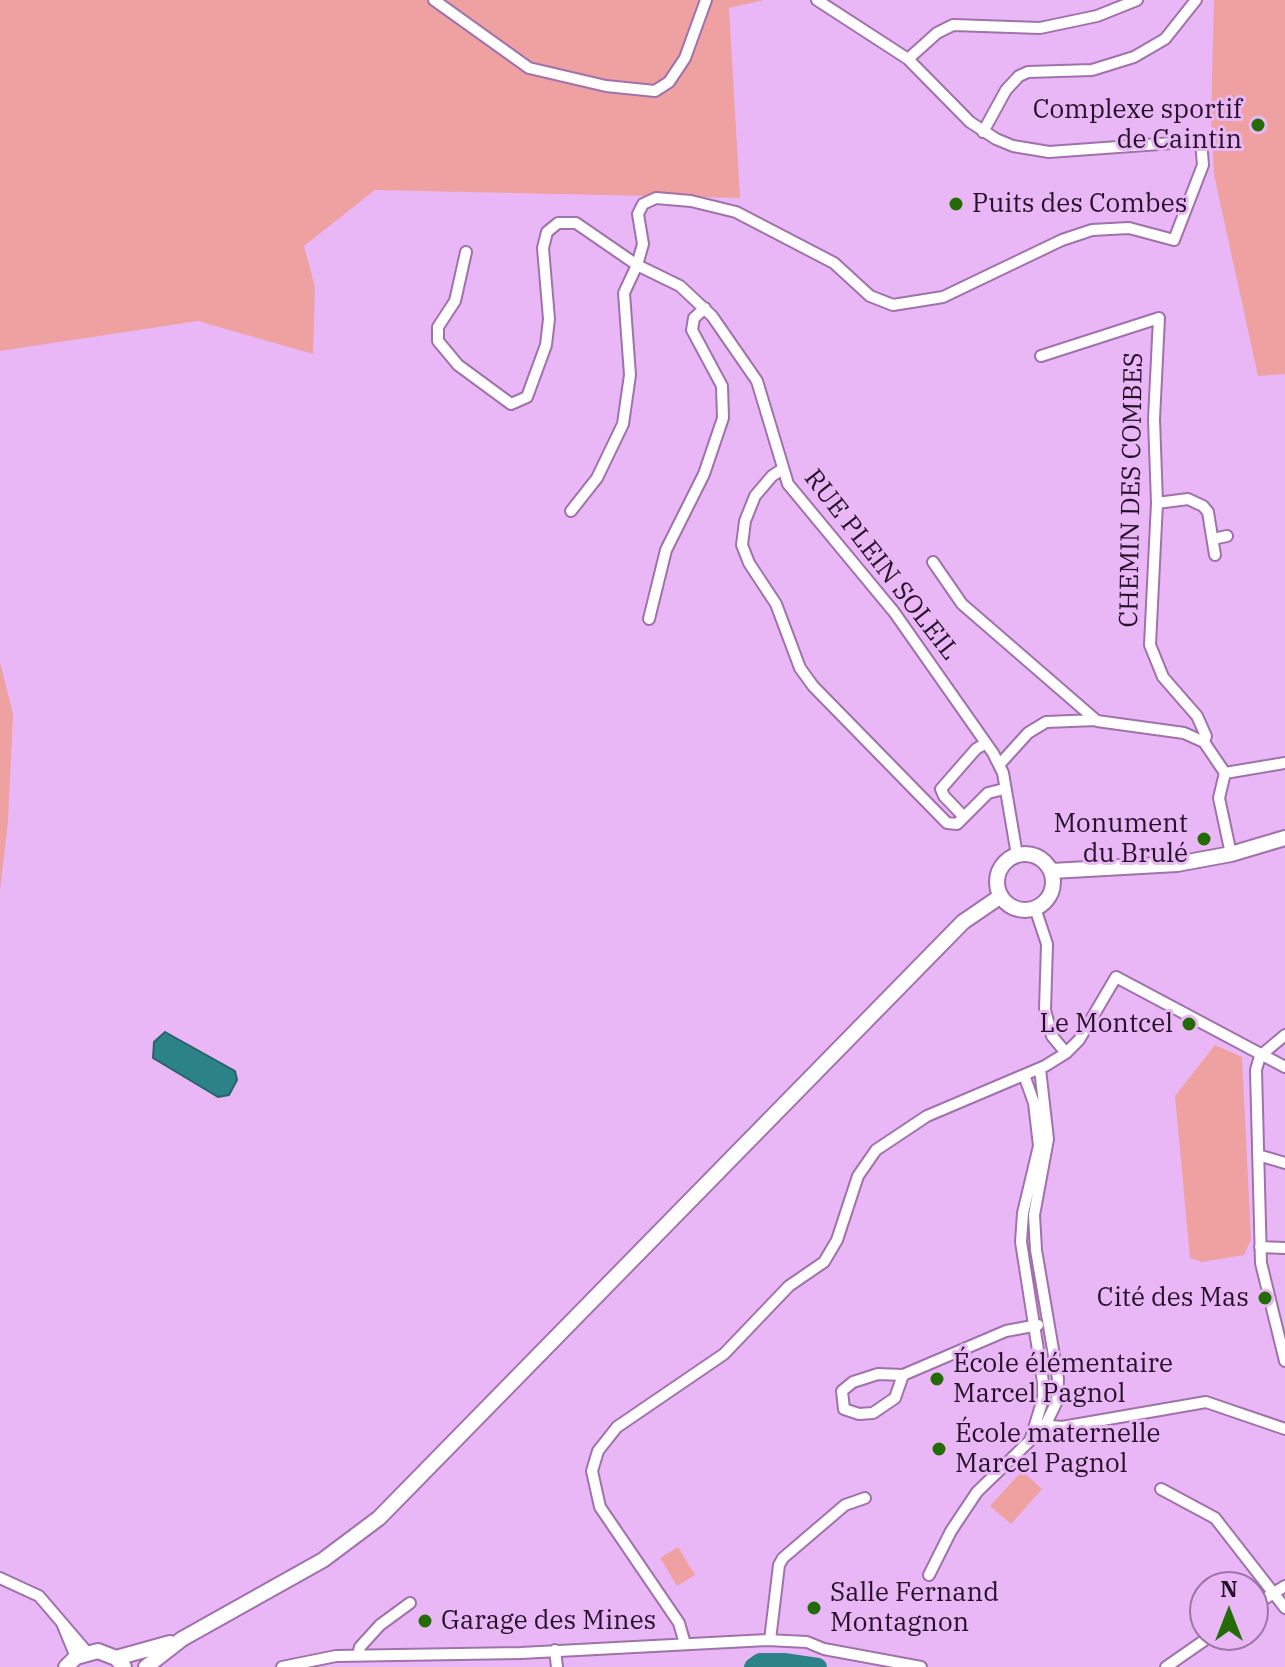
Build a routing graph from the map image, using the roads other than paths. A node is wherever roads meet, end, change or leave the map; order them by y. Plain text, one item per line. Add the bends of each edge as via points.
1 (434, 0) edge
2 (706, 0) edge
3 (817, 0) edge
4 (1137, 0) edge
5 (1196, 0) edge
6 (908, 59) junction
7 (983, 132) junction
8 (466, 252) dead end
9 (637, 265) junction
10 (705, 308) junction
11 (1041, 356) dead end
12 (781, 470) junction
13 (1157, 503) junction
14 (571, 511) dead end
15 (1227, 536) dead end
16 (1213, 539) junction
17 (1215, 555) dead end
18 (933, 562) dead end
19 (649, 619) dead end
20 (1097, 721) junction
21 (1204, 742) junction
22 (986, 743) junction
23 (1285, 763) edge
24 (999, 765) junction
25 (1225, 773) junction
26 (1004, 789) junction
27 (964, 817) junction
28 (1285, 838) edge
29 (1231, 854) junction
30 (1017, 855) junction
31 (1052, 871) junction
32 (1001, 896) junction
33 (1035, 908) junction
34 (1285, 1035) edge
35 (1066, 1053) junction
36 (1260, 1056) junction
37 (1285, 1067) edge
38 (1040, 1069) junction
39 (1024, 1075) junction
40 (1258, 1155) junction
41 (1285, 1163) edge
42 (1260, 1247) junction
43 (1285, 1248) edge
44 (1048, 1324) junction
45 (1034, 1326) junction
46 (1283, 1344) edge
47 (1285, 1361) edge
48 (903, 1375) junction
49 (1041, 1424) junction
50 (1285, 1429) edge
51 (1161, 1489) dead end
52 (865, 1498) dead end
53 (929, 1575) dead end
54 (0, 1578) edge
55 (1285, 1586) edge
56 (1272, 1593) junction
57 (1269, 1595) edge
58 (410, 1603) dead end
59 (1285, 1608) edge
60 (182, 1639) junction
61 (770, 1640) junction
62 (685, 1644) junction
63 (555, 1650) junction
64 (1189, 1651) edge
65 (358, 1655) junction
66 (76, 1659) edge
67 (120, 1663) edge
68 (146, 1667) edge
69 (282, 1667) edge
70 (557, 1667) edge
71 (921, 1667) edge
72 (1166, 1667) edge

1 - 2 street via 529,68 655,91 669,82 685,58
3 - 6 street
4 - 6 street via 1097,16 1040,28 953,25
5 - 7 street via 1165,39 1134,57 1092,70 1019,76
6 - 7 street
7 - 9 street via 1013,146 1049,152 1201,141 1203,165 1174,240 1129,228 1092,230 943,297 893,305 870,296 834,263 736,212 691,201 656,198 643,204
8 - 9 street, RUE PLEIN SOLEIL via 455,301 438,327 438,341 458,365 511,404 527,397 546,345 547,232 558,223 576,223
9 - 10 street, RUE PLEIN SOLEIL via 680,286
9 - 14 street via 624,293 630,375 623,424 597,478
10 - 12 street, RUE PLEIN SOLEIL via 757,381
10 - 19 street via 694,318 692,330 722,386 723,418 704,474 666,550
11 - 13 street, CHEMIN DES COMBES via 1159,318
12 - 22 street, RUE PLEIN SOLEIL via 811,515 894,612
12 - 27 street via 755,496 742,545 776,604 800,668 947,823 957,824
13 - 16 street via 1188,499 1203,506
13 - 21 street, CHEMIN DES COMBES via 1150,645 1163,677 1197,716
15 - 16 street
16 - 17 street
18 - 20 street via 962,604
20 - 21 street via 1184,733
20 - 24 street via 1046,722 1028,733
21 - 25 street, CHEMIN DES COMBES
22 - 24 street, RUE PLEIN SOLEIL
22 - 27 street via 941,789
23 - 25 street
24 - 26 street, RUE PLEIN SOLEIL
25 - 29 street via 1219,798
26 - 27 street via 988,793
26 - 30 street, RUE PLEIN SOLEIL
28 - 29 main road
29 - 31 main road via 1177,864
30 - 31 main road via 1035,855
30 - 32 main road via 999,871
31 - 33 main road via 1050,896
32 - 33 main road via 1016,908
32 - 60 main road via 963,922 379,1518 323,1560
33 - 35 street via 1047,944 1045,1010 1052,1036
34 - 36 street
35 - 36 street via 1116,977
35 - 38 street
36 - 37 street
36 - 40 street
38 - 39 street
38 - 44 street via 1048,1139 1034,1215
39 - 45 street via 1039,1146 1021,1242
39 - 62 street via 927,1116 887,1140 858,1176 837,1240 824,1262 789,1286 724,1354 617,1427 598,1451 592,1471 600,1507 679,1623
40 - 41 street
40 - 42 street
42 - 43 street
42 - 46 street
44 - 45 street
44 - 49 street via 1057,1401
45 - 48 street via 1006,1331
45 - 49 street via 1043,1382
46 - 47 street
48 - 48 street via 878,1374 853,1382 842,1391 844,1409 873,1413 895,1398
49 - 50 street via 1062,1427 1206,1402
49 - 53 street via 977,1492
51 - 56 street via 1215,1518
52 - 61 street via 845,1505 783,1558
54 - 66 street via 39,1596 61,1621
55 - 56 street
56 - 57 street
56 - 59 street
58 - 65 street via 380,1625
60 - 67 main road
60 - 68 main road
61 - 62 street
61 - 71 street via 807,1642
62 - 63 street
63 - 65 street
63 - 70 street
64 - 72 street
65 - 69 street
66 - 67 main road via 108,1653

